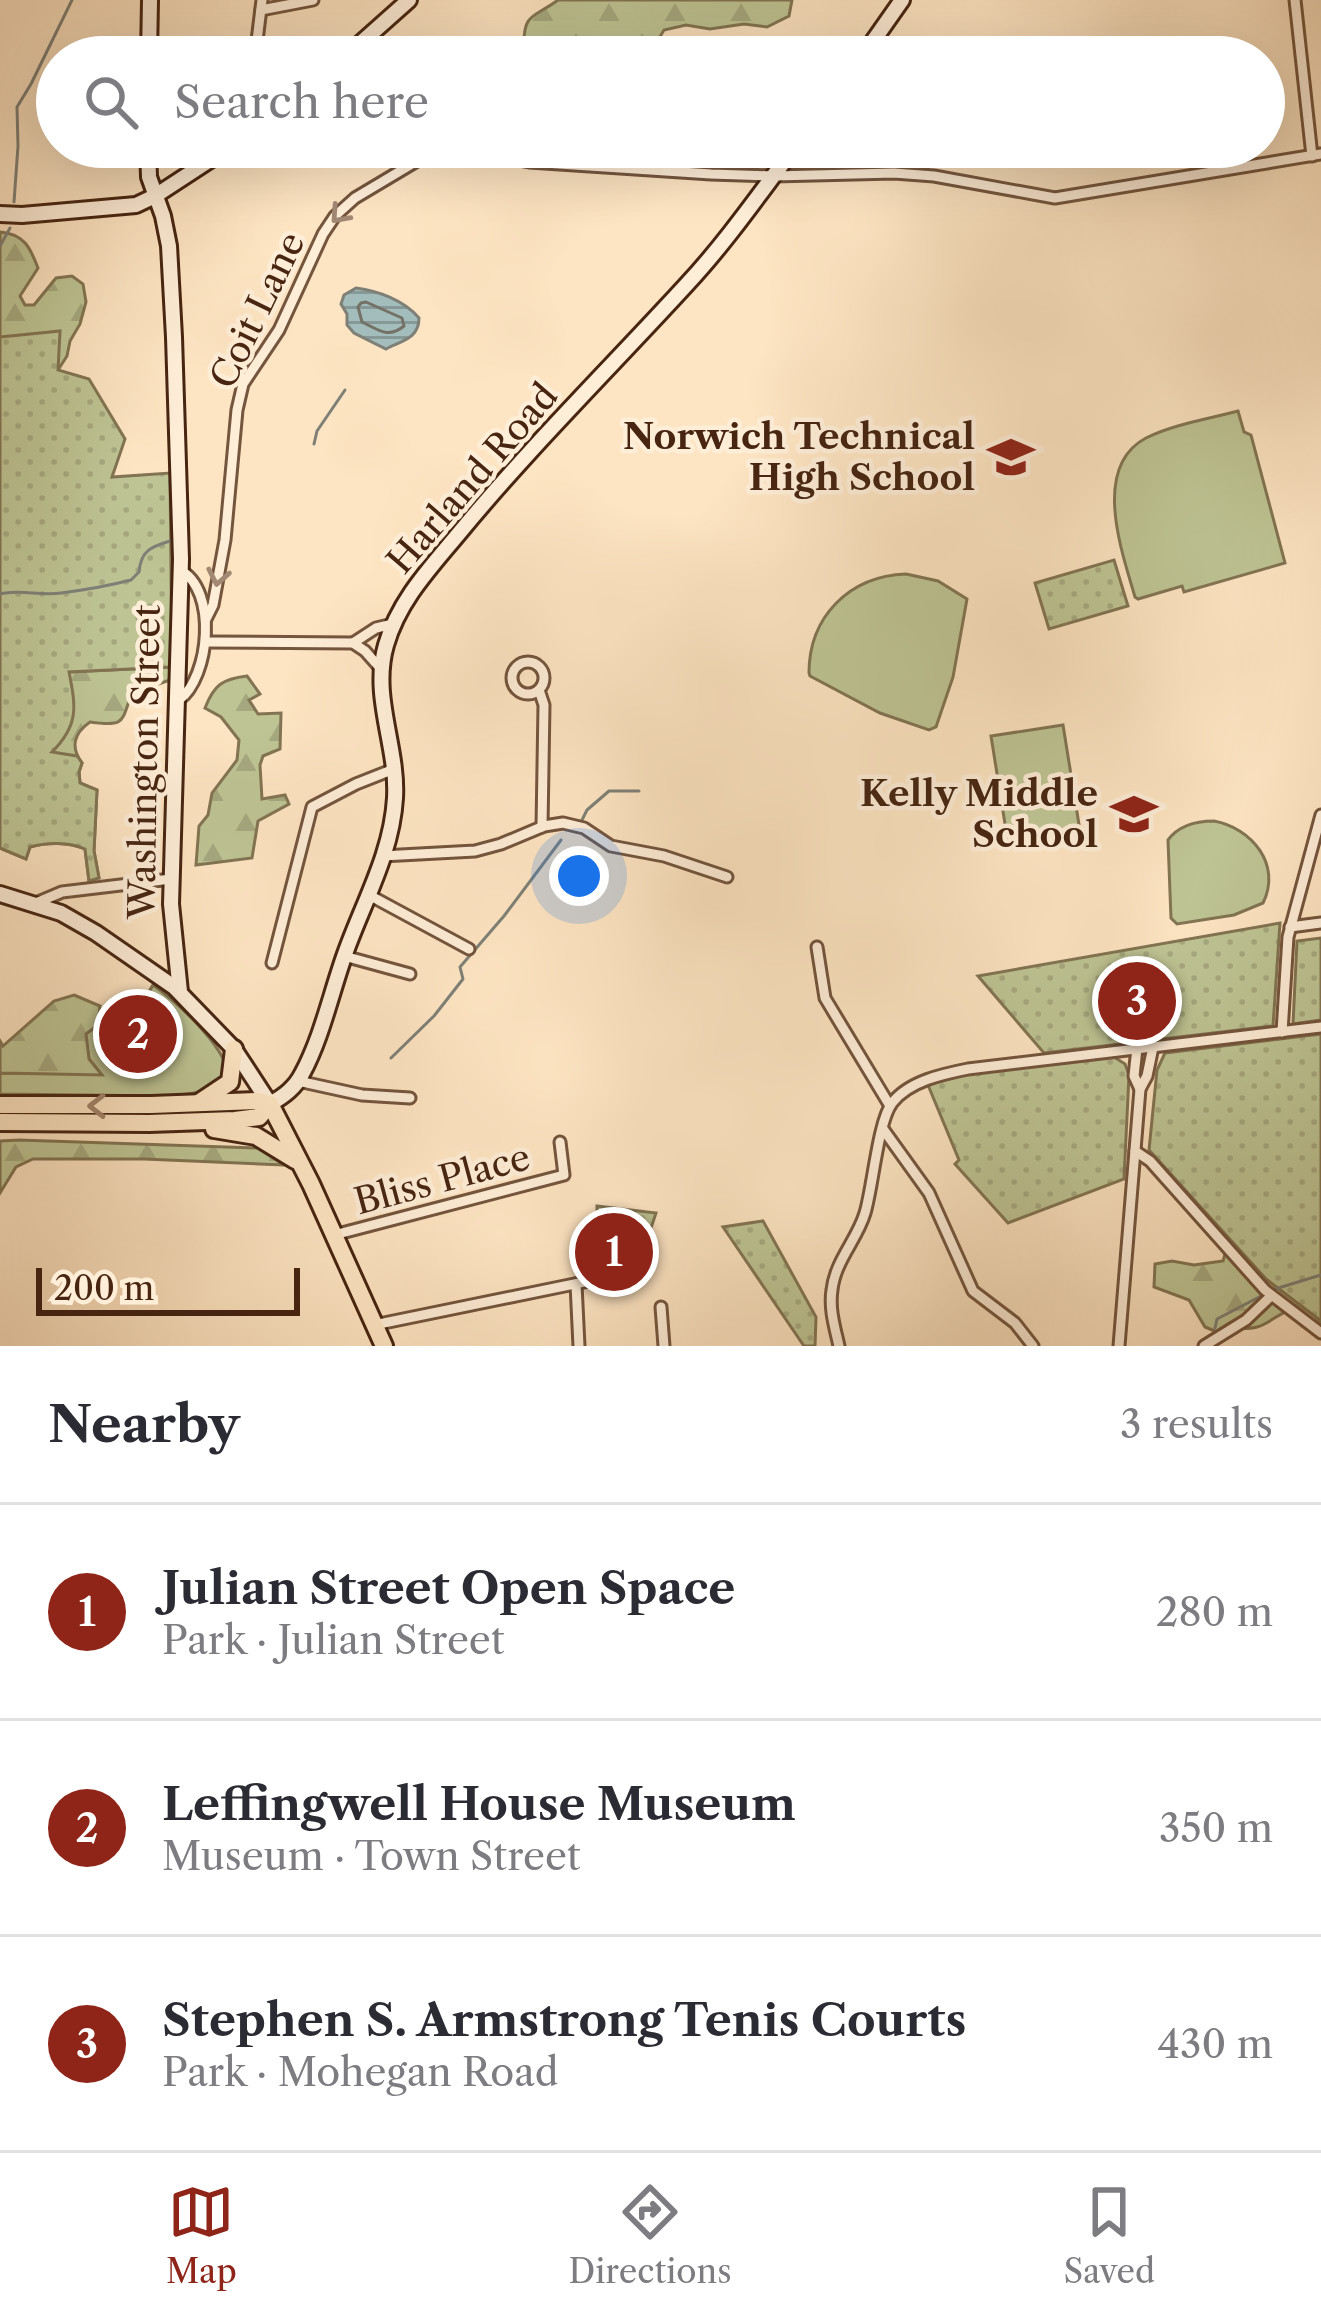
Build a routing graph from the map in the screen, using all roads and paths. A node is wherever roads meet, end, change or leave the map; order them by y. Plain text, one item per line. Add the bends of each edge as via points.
1 (150, 0) edge
2 (313, 0) edge
3 (410, 0) edge
4 (902, 0) edge
5 (1295, 0) edge
6 (262, 5) edge
7 (149, 36) edge
8 (258, 36) edge
9 (369, 36) edge
10 (877, 36) edge
11 (1316, 155) edge
12 (1285, 160) edge
13 (149, 168) edge
14 (198, 168) edge
15 (406, 168) edge
16 (634, 168) edge
17 (779, 168) edge
18 (1237, 168) edge
19 (773, 176) junction
20 (155, 196) junction
21 (0, 214) edge
22 (180, 570) junction
23 (206, 619) junction
24 (393, 624) junction
25 (207, 642) junction
26 (353, 643) junction
27 (381, 669) junction
28 (539, 690) dead end
29 (178, 700) junction
30 (394, 770) junction
31 (1321, 814) edge
32 (542, 826) junction
33 (382, 856) junction
34 (727, 877) dead end
35 (171, 879) junction
36 (0, 894) edge
37 (369, 895) junction
38 (36, 903) junction
39 (1321, 923) edge
40 (1290, 927) junction
41 (817, 947) dead end
42 (469, 950) dead end
43 (344, 956) junction
44 (272, 963) dead end
45 (410, 974) dead end
46 (180, 992) junction
47 (1321, 1027) edge
48 (1282, 1032) junction
49 (1153, 1047) junction
50 (1137, 1048) junction
51 (234, 1049) junction
52 (298, 1081) junction
53 (1140, 1089) junction
54 (410, 1098) dead end
55 (194, 1104) junction
56 (270, 1104) junction
57 (0, 1105) edge
58 (890, 1106) junction
59 (0, 1122) edge
60 (149, 1123) junction
61 (883, 1129) junction
62 (560, 1142) dead end
63 (1135, 1151) junction
64 (302, 1166) junction
65 (334, 1235) junction
66 (589, 1281) dead end
67 (575, 1284) junction
68 (1271, 1296) junction
69 (661, 1307) dead end
70 (374, 1324) junction
71 (1321, 1333) edge
72 (1207, 1345) edge
73 (384, 1346) edge
74 (579, 1346) edge
75 (664, 1346) edge
76 (839, 1346) edge
77 (1033, 1346) edge
78 (1119, 1346) edge

1 - 7 main road
2 - 6 street
3 - 9 main road
4 - 10 main road
5 - 11 street
6 - 8 street
11 - 12 street
13 - 20 main road, Washington Street
14 - 20 main road
15 -> 23 street, Coit Lane via 335,216 242,388 225,540
16 - 19 street
17 - 19 main road, Harland Road
18 - 19 street via 1055,198 934,176
19 - 24 main road, Harland Road via 695,275 481,507
20 - 21 main road via 136,205
20 - 22 main road, Washington Street via 170,246
22 - 23 street via 191,577
22 - 29 main road, Washington Street
23 - 25 street
24 - 26 street
24 - 27 main road, Harland Road
25 - 26 street
25 - 29 street
26 - 27 street
27 - 30 main road, Harland Road
28 - 32 street
29 - 35 main road, Washington Street
30 - 33 main road, Harland Road
30 - 44 street via 312,807
31 - 40 street
32 - 33 street via 467,852
32 - 34 street via 577,825 607,845
33 - 37 main road, Harland Road
35 - 38 street via 62,892
35 - 46 main road, Washington Street
36 - 38 main road
37 - 42 street
37 - 43 main road, Harland Road
38 - 46 main road
39 - 40 street
40 - 48 street
41 - 58 street via 825,998
43 - 45 street
43 - 52 main road, Harland Road
46 - 51 main road
47 - 48 street
48 - 49 street
49 - 50 street
49 - 53 street
50 - 53 street
50 - 58 street via 957,1071 910,1088
51 - 55 highway via 228,1084
51 - 56 main road
52 - 54 street
52 - 56 main road, Harland Road
53 - 63 street
55 - 56 highway
55 -> 57 highway
56 - 60 highway via 251,1119
56 - 64 highway
58 - 61 street
59 - 60 highway
60 - 64 highway via 247,1133
61 - 76 street via 864,1216 832,1285
61 - 77 street via 929,1193 973,1291
62 - 65 street, Bliss Place via 564,1175
63 - 68 street
63 - 78 street
64 - 65 highway
65 - 70 highway
66 - 67 street
67 - 70 street
67 - 74 street
68 - 71 street
68 - 72 street
69 - 75 street
70 - 73 highway

